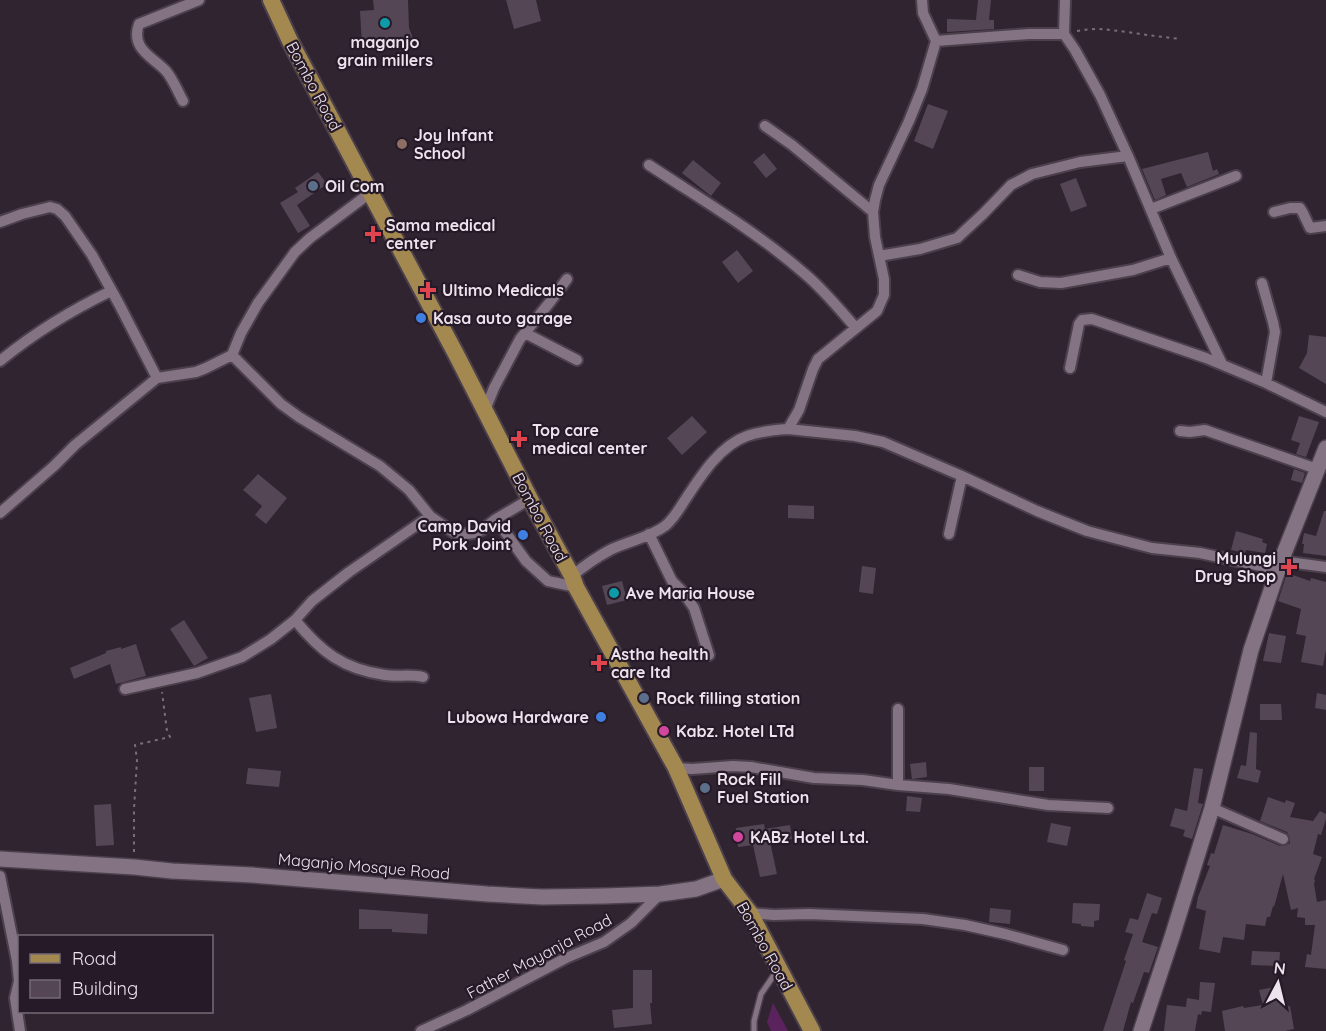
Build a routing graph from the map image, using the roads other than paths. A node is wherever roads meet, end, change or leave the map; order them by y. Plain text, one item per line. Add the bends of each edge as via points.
1 (199, 0) edge
2 (271, 0) edge
3 (922, 0) edge
4 (1065, 0) edge
5 (1064, 34) junction
6 (936, 41) junction
7 (183, 101) dead end
8 (765, 126) dead end
9 (1128, 156) junction
10 (649, 165) dead end
11 (1236, 176) dead end
12 (370, 194) junction
13 (1151, 210) junction
14 (873, 212) junction
15 (1274, 212) dead end
16 (0, 222) edge
17 (1326, 226) edge
18 (879, 255) junction
19 (1171, 258) junction
20 (1018, 275) dead end
21 (567, 279) dead end
22 (1262, 283) dead end
23 (111, 291) junction
24 (856, 328) junction
25 (525, 333) junction
26 (232, 355) junction
27 (577, 360) dead end
28 (0, 361) edge
29 (1222, 364) junction
30 (1070, 368) dead end
31 (157, 378) junction
32 (1266, 383) junction
33 (485, 410) junction
34 (1326, 412) edge
35 (788, 429) junction
36 (1180, 431) dead end
37 (1326, 448) edge
38 (1317, 469) junction
39 (962, 476) junction
40 (530, 499) junction
41 (0, 513) edge
42 (430, 516) junction
43 (496, 519) junction
44 (649, 534) junction
45 (950, 534) dead end
46 (1280, 565) junction
47 (1326, 567) edge
48 (574, 581) junction
49 (295, 620) junction
50 (709, 655) dead end
51 (423, 677) dead end
52 (125, 689) dead end
53 (897, 709) dead end
54 (676, 768) junction
55 (898, 785) junction
56 (1108, 808) dead end
57 (1212, 808) junction
58 (1283, 839) dead end
59 (0, 859) edge
60 (0, 876) edge
61 (724, 879) junction
62 (660, 894) junction
63 (750, 913) junction
64 (1063, 950) dead end
65 (779, 968) junction
66 (18, 971) edge
67 (18, 985) edge
68 (20, 1031) edge
69 (422, 1031) edge
70 (754, 1031) edge
71 (812, 1031) edge
72 (1141, 1031) edge

1 - 7 street via 139,24 137,31 144,53 167,72
2 - 12 main road, Bombo Road
3 - 6 street
4 - 5 street
5 - 6 street
5 - 9 street via 1100,95
6 - 14 street via 922,89 879,185
8 - 14 street
9 - 13 street
9 - 18 street via 1032,174 1011,185 957,238
10 - 24 street via 782,255
11 - 13 street
12 - 26 street via 295,252 258,303
12 - 33 main road, Bombo Road
13 - 19 street
14 - 18 street
15 - 17 street via 1300,208 1310,228
16 - 23 street via 50,207 57,209 92,255
18 - 24 street via 884,295 876,311
19 - 20 street via 1133,270 1061,282 1040,282
19 - 29 street
21 - 25 street
22 - 32 street via 1275,332
23 - 28 street via 52,323
23 - 31 street
24 - 35 street via 818,359
25 - 27 street
25 - 33 street
26 - 31 street via 196,372
26 - 42 street via 298,417 380,466 409,490
29 - 30 street via 1092,319 1078,324
29 - 32 street
31 - 41 street
32 - 34 street
33 - 40 main road, Bombo Road
35 - 39 street via 884,442
35 - 44 street via 764,431 729,445 675,517
36 - 38 street via 1205,430
37 - 38 street
38 - 46 street
39 - 45 street
39 - 46 street via 1087,531 1152,548
40 - 43 street
40 - 48 main road, Bombo Road
42 - 43 street via 453,532 466,534 482,530
42 - 49 street via 349,572
43 - 48 street via 526,561 548,581
44 - 48 street via 587,564
44 - 50 street via 672,580 694,608
46 - 47 street
46 - 57 street via 1251,650
48 - 54 main road, Bombo Road
49 - 51 street via 316,644 356,669
49 - 52 street via 242,657 197,673
53 - 55 street
54 - 55 street via 733,766
54 - 61 main road, Bombo Road
55 - 56 street via 1048,805
57 - 58 street
57 - 72 street
59 - 62 street, Maganjo Mosque Road via 542,897
60 - 66 street
61 - 62 street, Maganjo Mosque Road via 696,889
61 - 63 main road, Bombo Road
62 - 69 street, Father Mayanja Road via 631,923 604,942
63 - 64 street via 923,919 965,925
63 - 65 main road, Bombo Road
65 - 70 lane via 761,994
65 - 71 main road, Bombo Road
67 - 68 street via 15,998

